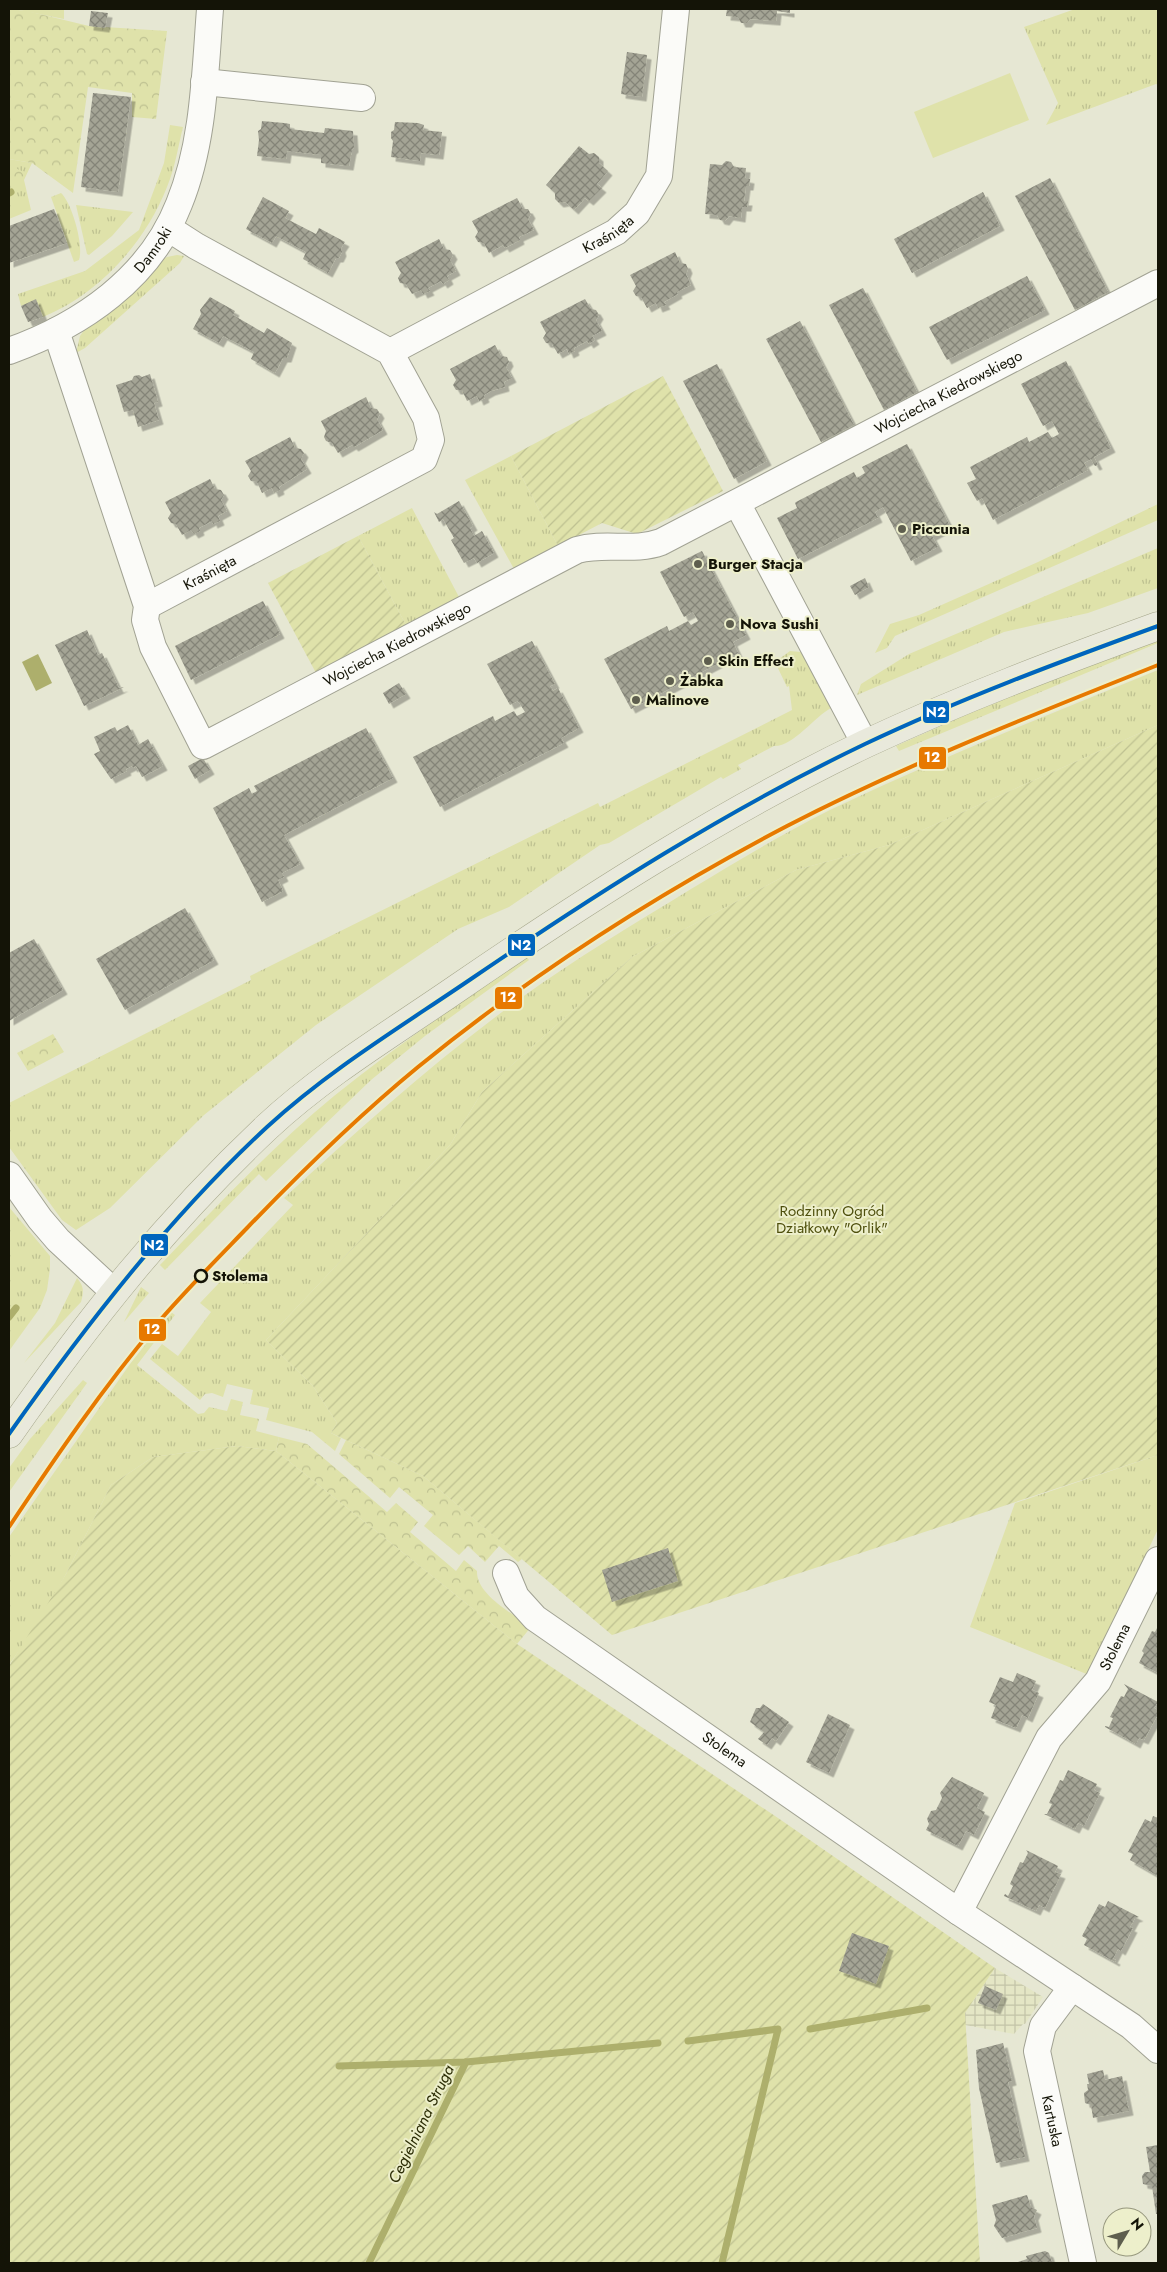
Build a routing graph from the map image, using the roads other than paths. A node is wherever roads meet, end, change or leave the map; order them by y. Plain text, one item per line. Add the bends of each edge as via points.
1 (210, 9) edge
2 (676, 9) edge
3 (204, 82) junction
4 (362, 98) dead end
5 (168, 228) junction
6 (1158, 283) edge
7 (56, 331) junction
8 (9, 351) edge
9 (390, 352) junction
10 (738, 503) junction
11 (147, 606) junction
12 (1158, 626) edge
13 (865, 744) junction
14 (9, 1176) edge
15 (113, 1291) junction
16 (9, 1434) edge
17 (1158, 1560) edge
18 (506, 1573) dead end
19 (960, 1912) junction
20 (1072, 1987) junction
21 (1158, 2050) edge
22 (1083, 2263) edge

1 - 3 street, Damroki
2 - 9 street, Kraśnięta via 659,176 637,213 616,232
3 - 4 street
3 - 5 street, Damroki via 188,179
5 - 7 street, Damroki via 136,272 78,320
5 - 9 street
6 - 10 street, Wojciecha Kiedrowskiego
7 - 8 street, Damroki
7 - 11 street
9 - 11 street, Kraśnięta via 426,418 431,440 424,459
10 - 11 street, Wojciecha Kiedrowskiego via 652,545 601,545 577,550 202,746 153,648 144,620
10 - 13 street
12 - 13 main road via 986,691
13 - 15 main road via 687,839 510,952 338,1070 270,1124 203,1190
14 - 15 street via 58,1240
15 - 16 main road
17 - 19 street, Stolema via 1098,1681 1049,1738
18 - 19 street, Stolema via 516,1597 535,1618
19 - 20 street, Stolema
20 - 21 street, Stolema via 1131,2026
20 - 22 street, Kartuska via 1043,2026 1037,2051

